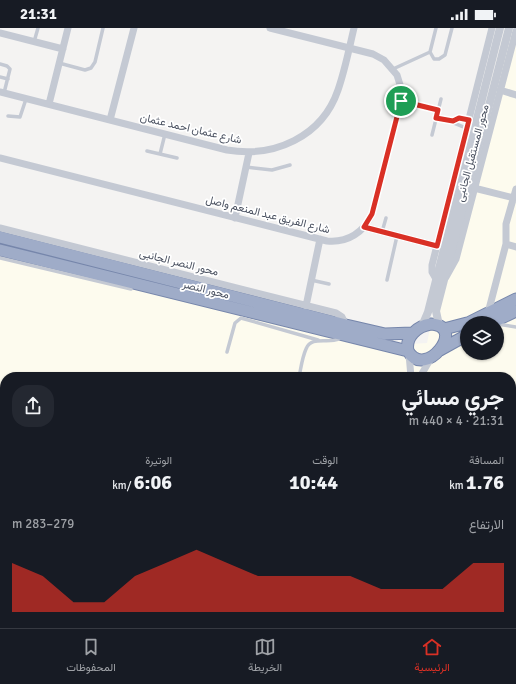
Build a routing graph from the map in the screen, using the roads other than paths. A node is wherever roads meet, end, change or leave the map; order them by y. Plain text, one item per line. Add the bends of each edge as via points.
1 (38, 28) edge
2 (68, 28) edge
3 (103, 28) edge
4 (134, 28) edge
5 (270, 28) edge
6 (354, 28) edge
7 (436, 28) edge
8 (452, 28) edge
9 (492, 28) edge
10 (500, 28) edge
11 (509, 28) edge
12 (516, 31) edge
13 (0, 33) edge
14 (34, 42) junction
15 (349, 48) junction
16 (63, 49) junction
17 (430, 52) junction
18 (59, 63) junction
19 (0, 64) edge
20 (393, 69) junction
21 (0, 77) edge
22 (8, 79) junction
23 (500, 90) junction
24 (2, 93) edge
25 (516, 95) edge
26 (26, 99) junction
27 (441, 99) dead end
28 (401, 101) junction
29 (49, 104) junction
30 (438, 110) junction
31 (8, 116) dead end
32 (436, 118) junction
33 (110, 120) junction
34 (469, 120) junction
35 (453, 121) junction
36 (467, 128) junction
37 (165, 134) junction
38 (432, 135) dead end
39 (147, 151) dead end
40 (249, 152) junction
41 (160, 154) junction
42 (0, 158) edge
43 (176, 158) dead end
44 (290, 165) dead end
45 (246, 167) junction
46 (474, 188) junction
47 (516, 189) edge
48 (469, 198) junction
49 (514, 198) junction
50 (235, 218) junction
51 (386, 218) dead end
52 (364, 227) junction
53 (0, 228) edge
54 (382, 232) junction
55 (398, 236) junction
56 (0, 237) edge
57 (320, 240) junction
58 (506, 244) junction
59 (437, 246) junction
60 (516, 248) edge
61 (0, 250) edge
62 (0, 258) edge
63 (440, 279) junction
64 (311, 280) junction
65 (387, 280) dead end
66 (137, 282) junction
67 (329, 284) dead end
68 (516, 299) edge
69 (306, 306) junction
70 (516, 311) edge
71 (492, 316) edge
72 (496, 316) edge
73 (502, 316) edge
74 (460, 324) edge
75 (504, 325) edge
76 (422, 326) junction
77 (442, 327) junction
78 (516, 327) edge
79 (345, 331) junction
80 (412, 333) junction
81 (390, 334) junction
82 (460, 339) edge
83 (318, 340) junction
84 (387, 347) junction
85 (227, 352) dead end
86 (409, 353) junction
87 (434, 354) junction
88 (300, 372) edge
89 (411, 372) edge
90 (423, 372) edge

1 - 14 lane
2 - 16 street
3 - 18 lane via 95,62 91,68 85,70
4 - 33 street
5 - 15 street, شارع الفريق عبد المنعم واصل
6 - 15 street, شارع عثمان احمد عثمان
7 - 17 lane
8 - 17 lane via 443,57 436,60
9 - 34 street, محور المستقبل الجانبى
10 - 63 street
11 - 48 street
12 - 23 street, محور المستقبل الجانبى
13 - 14 street
14 - 16 street
15 - 20 street, شارع الفريق عبد المنعم واصل via 379,57
15 - 40 street, شارع عثمان احمد عثمان via 338,90 321,120 304,135 288,144 272,150
16 - 18 street
17 - 20 lane
18 - 29 street
19 - 22 lane via 9,67
20 - 28 street, شارع الفريق عبد المنعم واصل via 400,81
21 - 22 lane
22 - 24 lane
23 - 25 street
23 - 46 street, محور المستقبل الجانبى
24 - 26 street, شارع عثمان احمد عثمان
26 - 29 street, شارع عثمان احمد عثمان
26 - 31 lane via 20,117
27 - 30 lane
28 - 30 lane
28 - 52 street, شارع الفريق عبد المنعم واصل via 372,214
29 - 33 street, شارع عثمان احمد عثمان
30 - 32 lane
32 - 35 lane
32 - 38 lane
33 - 37 street, شارع عثمان احمد عثمان
34 - 35 lane via 459,118
34 - 36 street, محور المستقبل الجانبى
35 - 36 lane via 456,125
36 - 59 street, محور المستقبل الجانبى
37 - 40 street, شارع عثمان احمد عثمان via 227,150
37 - 41 lane
39 - 41 lane
40 - 45 street
41 - 43 lane
42 - 50 street, شارع الفريق عبد المنعم واصل
44 - 45 lane via 276,170
45 - 50 street
46 - 48 street, محور المستقبل الجانبى
46 - 49 street
47 - 49 street
48 - 63 street
49 - 58 street via 506,224
50 - 57 street, شارع الفريق عبد المنعم واصل
51 - 54 lane
52 - 54 street
52 - 57 street, شارع الفريق عبد المنعم واصل via 342,240
53 - 69 street, محور النصر الجانبى
54 - 55 street
55 - 59 street
55 - 65 lane
56 - 66 highway, محور النصر
57 - 64 street
58 - 60 street
58 - 71 street
59 - 63 street, محور المستقبل الجانبى via 432,267
61 - 66 highway, محور النصر
62 - 66 lane
63 - 76 street
63 - 77 street via 436,311
64 - 67 lane
64 - 69 street
66 - 79 highway, محور النصر
68 - 72 highway
69 - 79 street, محور النصر الجانبى via 338,314
70 - 73 highway
74 - 77 highway
75 - 78 lane
76 - 77 highway via 431,324
76 - 80 highway
77 - 87 highway via 445,340
79 - 81 highway, محور النصر
79 - 83 lane via 332,342
79 - 84 highway, محور النصر
80 - 81 highway, محور النصر
80 - 86 highway via 407,344
81 - 84 highway
82 - 87 highway
83 - 85 lane via 241,318 234,323
83 - 88 lane via 306,349
84 - 86 highway, محور النصر
86 - 87 highway via 420,360
86 - 89 street
87 - 90 street

